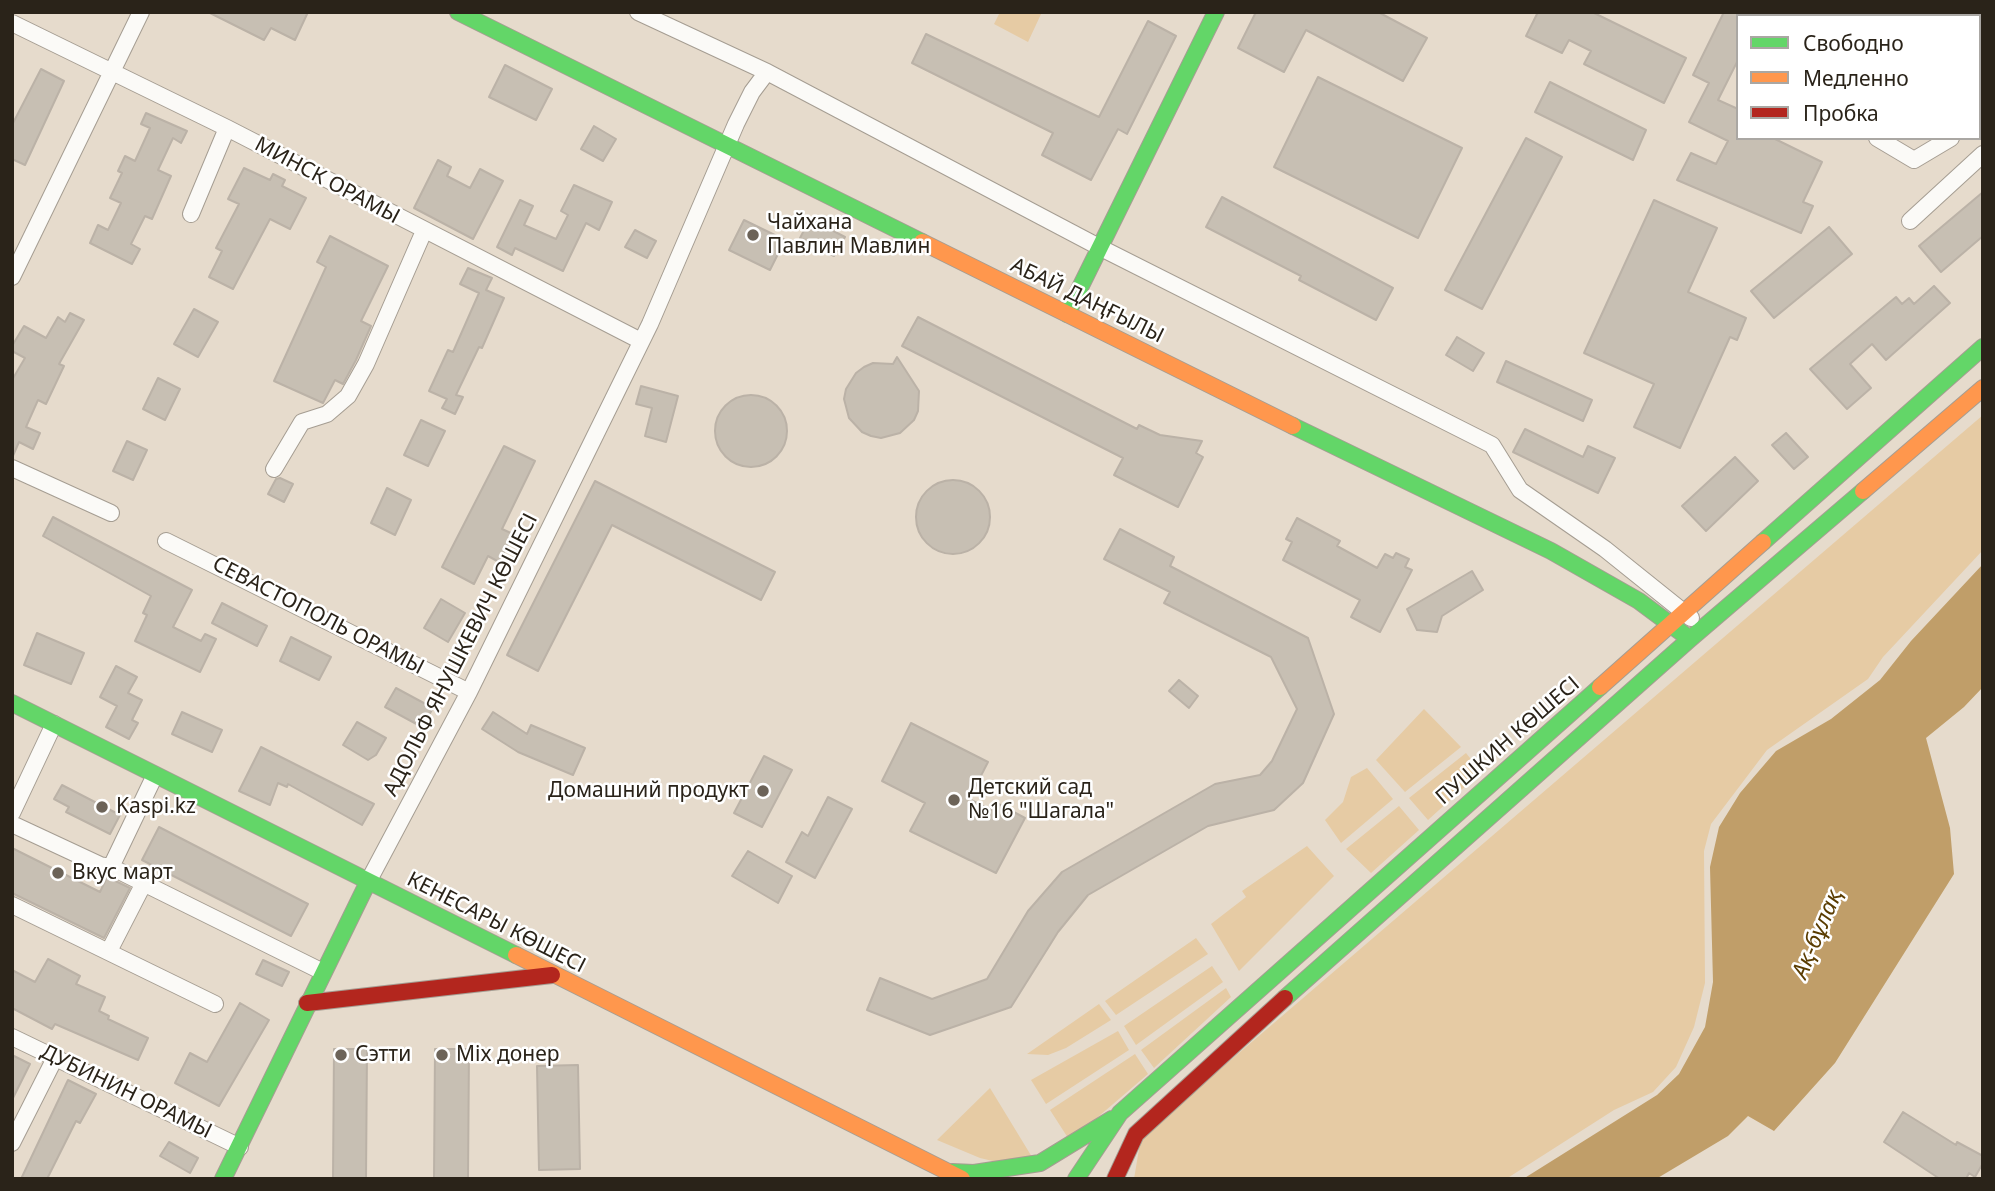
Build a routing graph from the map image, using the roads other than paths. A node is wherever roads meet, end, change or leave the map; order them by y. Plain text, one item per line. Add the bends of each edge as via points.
1 (141, 12) edge
2 (458, 12) edge
3 (638, 12) edge
4 (1216, 12) edge
5 (12, 23) edge
6 (114, 71) junction
7 (767, 72) junction
8 (227, 128) junction
9 (1880, 140) edge
10 (1948, 140) edge
11 (728, 148) junction
12 (1983, 154) edge
13 (191, 214) dead end
14 (1910, 221) dead end
15 (424, 231) junction
16 (1099, 247) junction
17 (12, 277) edge
18 (1067, 314) junction
19 (642, 341) junction
20 (1983, 347) edge
21 (1983, 388) edge
22 (12, 468) edge
23 (274, 469) dead end
24 (111, 513) dead end
25 (166, 541) dead end
26 (1684, 613) junction
27 (1670, 626) junction
28 (1704, 628) junction
29 (1690, 639) junction
30 (469, 692) junction
31 (12, 703) edge
32 (54, 724) junction
33 (155, 775) junction
34 (12, 813) edge
35 (12, 824) edge
36 (111, 867) junction
37 (368, 882) junction
38 (144, 883) junction
39 (12, 905) edge
40 (108, 951) junction
41 (323, 972) junction
42 (552, 975) junction
43 (307, 1003) junction
44 (215, 1004) dead end
45 (12, 1037) edge
46 (55, 1058) junction
47 (1120, 1114) junction
48 (1136, 1134) junction
49 (12, 1143) edge
50 (240, 1147) junction
51 (957, 1176) edge
52 (223, 1179) edge
53 (1076, 1179) edge
54 (1115, 1179) edge
55 (1128, 1179) edge

1 - 6 street
2 - 11 main road, АБАЙ ДАҢҒЫЛЫ
3 - 7 street
4 - 16 main road
5 - 6 street, МИНСК ОРАМЫ
6 - 8 street, МИНСК ОРАМЫ
6 - 17 street
7 - 11 street, АДОЛЬФ ЯНУШКЕВИЧ КӨШЕСІ via 752,92
7 - 16 street
8 - 13 street
8 - 15 street, МИНСК ОРАМЫ
9 - 10 street via 1914,160
11 - 18 main road, АБАЙ ДАҢҒЫЛЫ
11 - 19 street, АДОЛЬФ ЯНУШКЕВИЧ КӨШЕСІ
12 - 14 street
15 - 19 street, МИНСК ОРАМЫ
15 - 23 street via 348,396 327,414 302,422
16 - 18 main road
16 - 26 street via 1492,445 1520,490 1605,549
18 - 27 main road, АБАЙ ДАҢҒЫЛЫ via 1551,551 1639,601
19 - 30 street, АДОЛЬФ ЯНУШКЕВИЧ КӨШЕСІ
20 - 26 main road, ПУШКИН КӨШЕСІ
21 - 28 main road
22 - 24 street
25 - 30 street, СЕВАСТОПОЛЬ ОРАМЫ
26 - 27 main road, ПУШКИН КӨШЕСІ
26 - 28 street
27 - 29 main road, АБАЙ ДАҢҒЫЛЫ
27 - 47 main road, ПУШКИН КӨШЕСІ
28 - 29 main road
29 - 48 main road
30 - 37 street, АДОЛЬФ ЯНУШКЕВИЧ КӨШЕСІ
31 - 32 main road, КЕНЕСАРЫ КӨШЕСІ
32 - 33 main road, КЕНЕСАРЫ КӨШЕСІ
32 - 34 street
33 - 36 street
33 - 37 main road, КЕНЕСАРЫ КӨШЕСІ
35 - 36 street
36 - 38 street
37 - 41 main road, АДОЛЬФ ЯНУШКЕВИЧ КӨШЕСІ
37 - 42 main road, КЕНЕСАРЫ КӨШЕСІ
38 - 40 street
38 - 41 street
39 - 40 street
40 - 44 street
41 - 43 main road, АДОЛЬФ ЯНУШКЕВИЧ КӨШЕСІ
42 - 43 main road
42 - 51 main road, КЕНЕСАРЫ КӨШЕСІ
43 - 50 main road, АДОЛЬФ ЯНУШКЕВИЧ КӨШЕСІ
45 - 46 street, ДУБИНИН ОРАМЫ
46 - 49 street
46 - 50 street, ДУБИНИН ОРАМЫ
47 - 51 main road via 1040,1163
47 - 53 main road, ПУШКИН КӨШЕСІ
48 - 54 main road
48 - 55 main road
50 - 52 main road, АДОЛЬФ ЯНУШКЕВИЧ КӨШЕСІ

